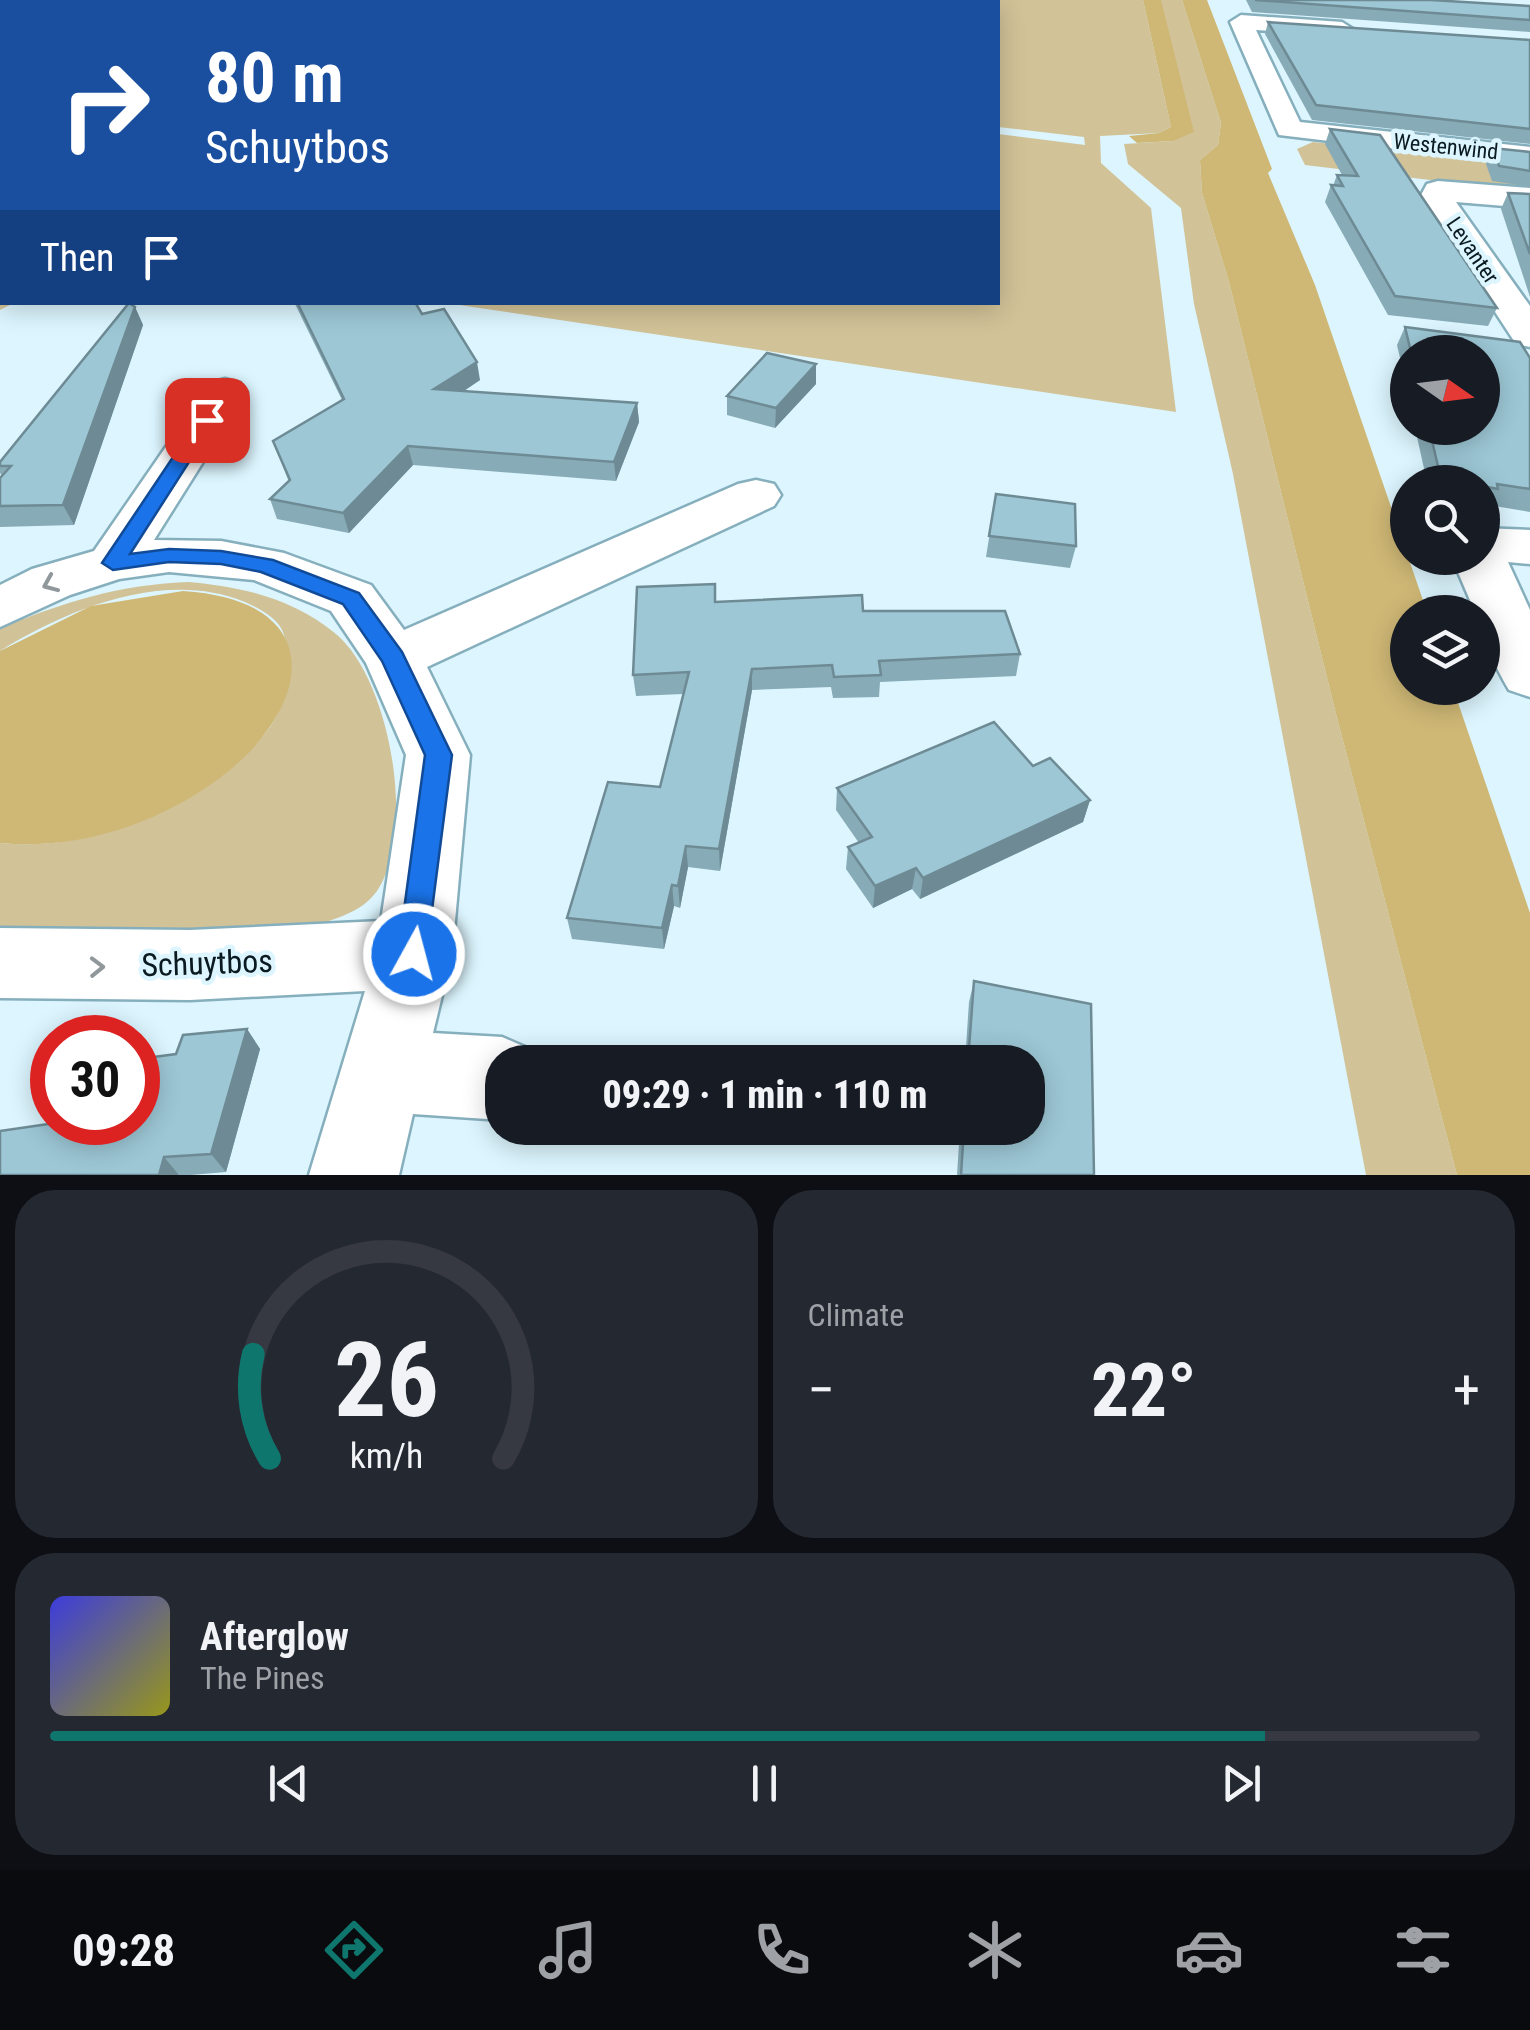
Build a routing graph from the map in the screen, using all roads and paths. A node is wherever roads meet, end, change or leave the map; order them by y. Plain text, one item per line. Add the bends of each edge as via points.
1 (1365, 30) edge
2 (1530, 156) edge
3 (1530, 198) edge
4 (1517, 342) edge
5 (226, 392) dead end
6 (756, 495) dead end
7 (1500, 545) edge
8 (1530, 546) edge
9 (113, 563) junction
10 (1487, 575) edge
11 (0, 608) edge
12 (394, 658) junction
13 (1530, 674) edge
14 (414, 954) junction
15 (0, 963) edge
16 (380, 1070) junction
17 (485, 1078) edge
18 (354, 1175) edge

1 - 2 street, Westenwind via 1241,22 1289,128
3 - 4 street, Levanter via 1454,190 1436,196
5 - 9 street
6 - 12 street
7 - 8 street
9 -> 11 street
9 - 12 street via 169,556 265,565 351,598
10 - 13 street
12 - 14 street via 438,755
15 -> 14 street, Schuytbos via 190,966
14 - 16 street
16 - 17 street
16 - 18 street

